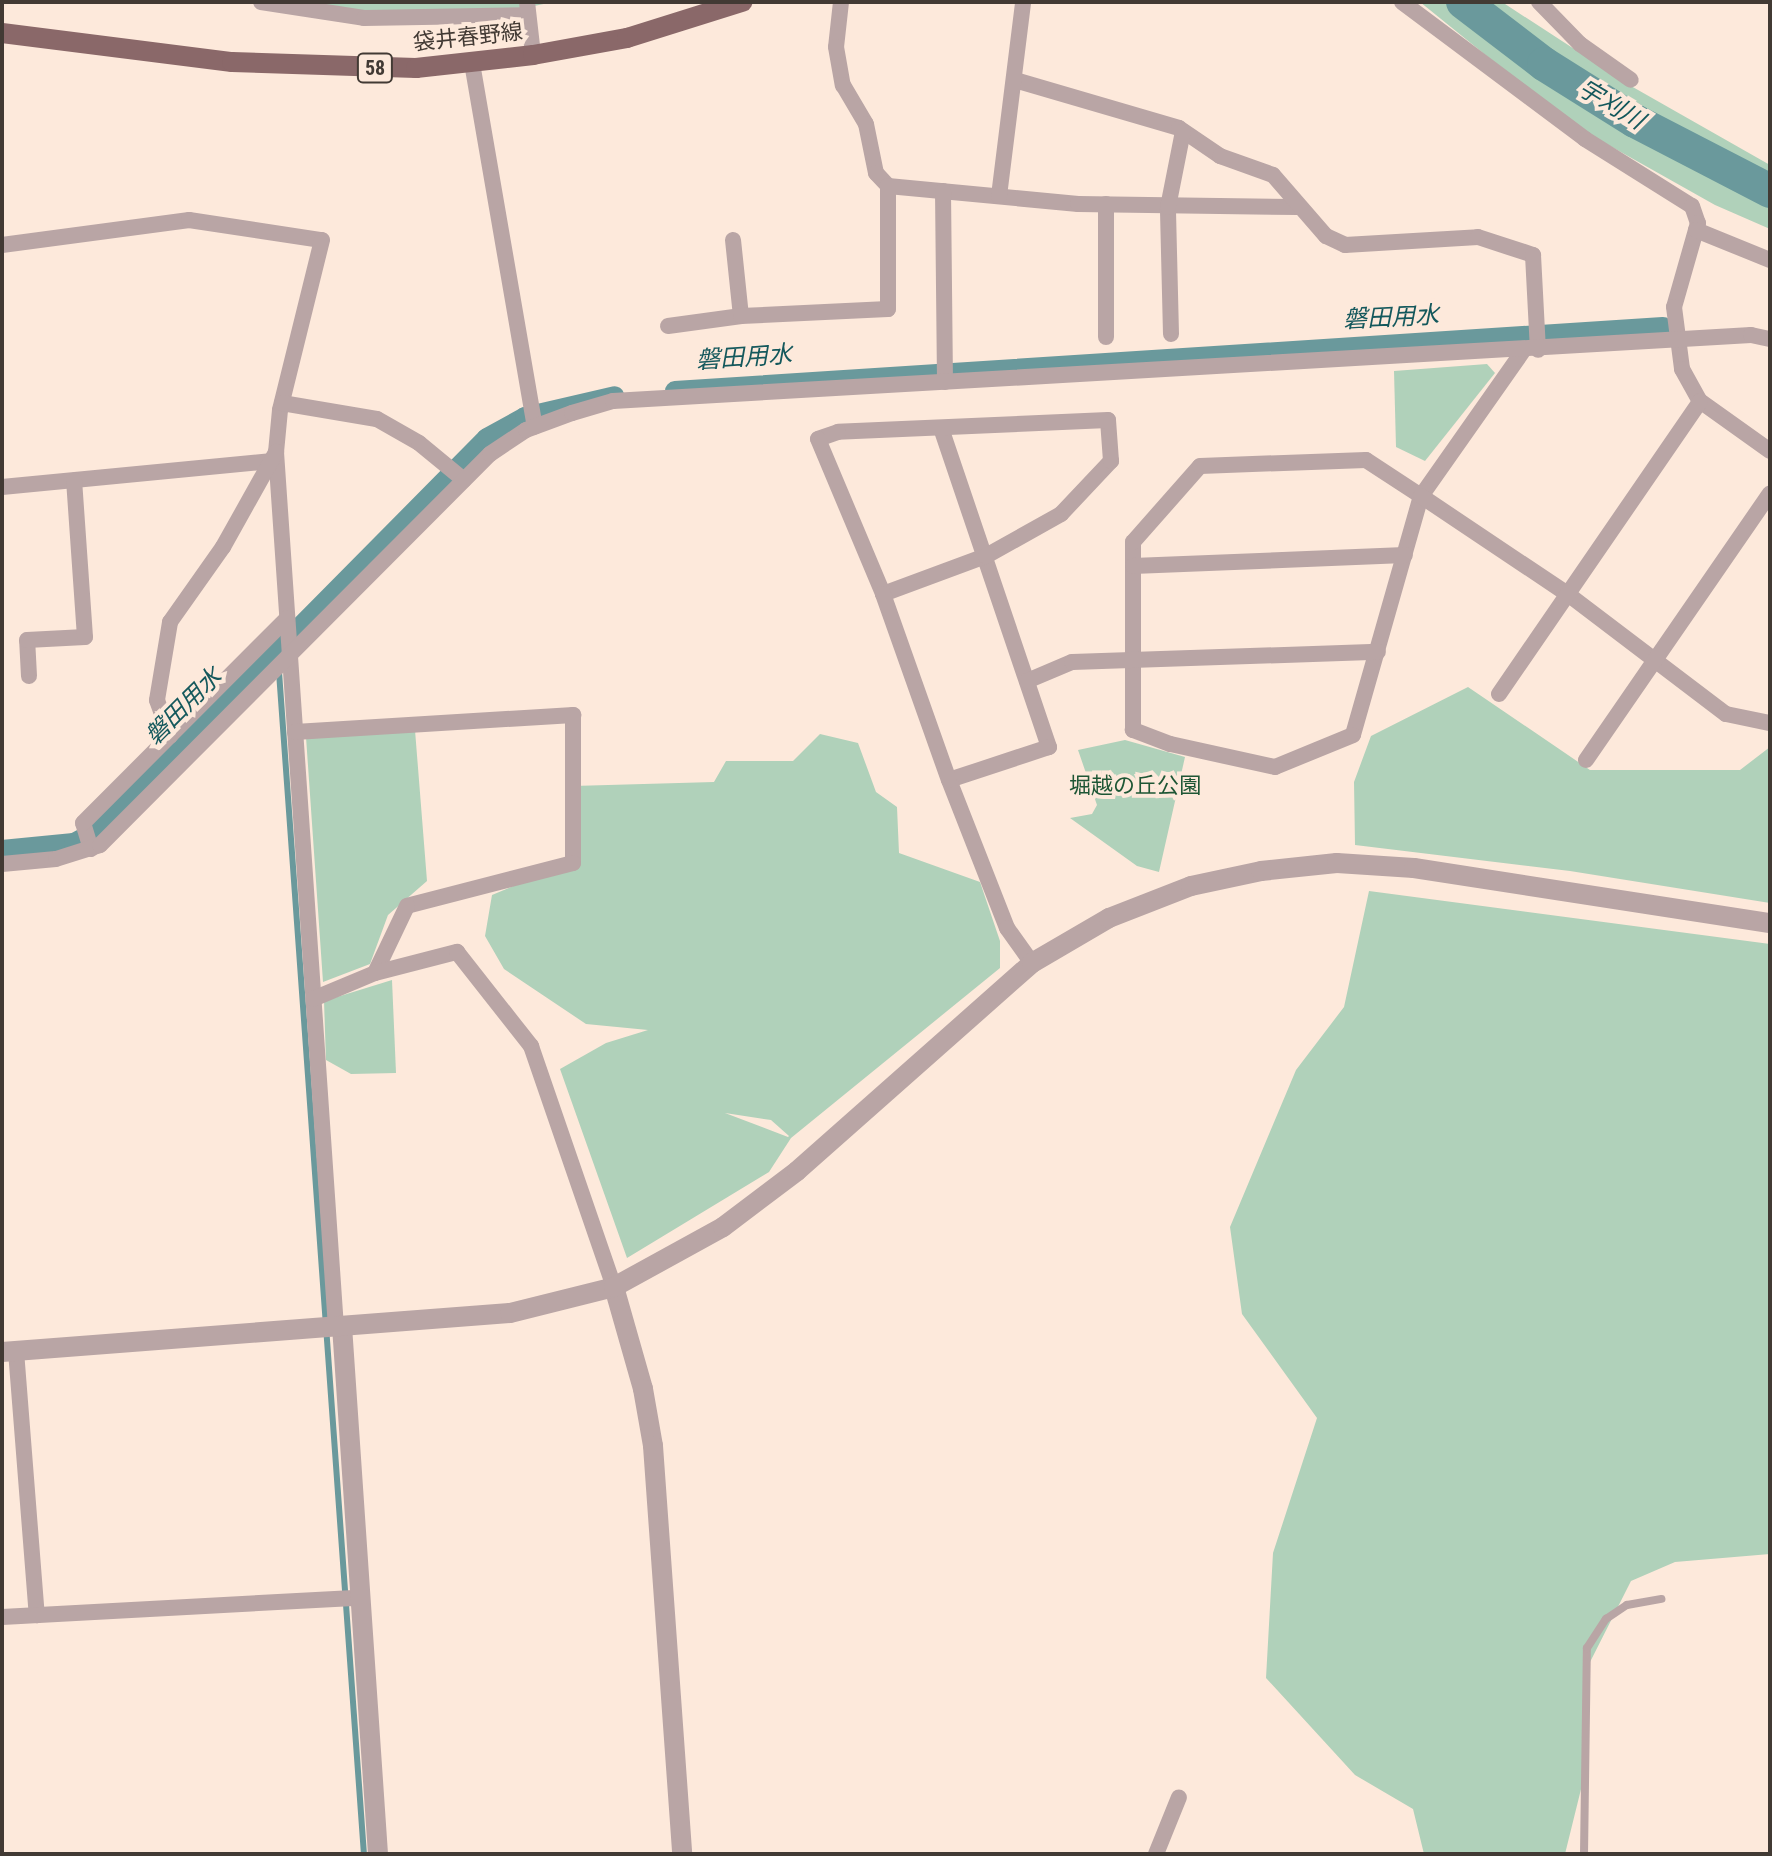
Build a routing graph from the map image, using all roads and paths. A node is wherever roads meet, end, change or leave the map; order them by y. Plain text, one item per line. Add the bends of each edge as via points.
1 (261, 2) edge
2 (742, 2) edge
3 (841, 2) edge
4 (1023, 2) edge
5 (1402, 2) edge
6 (1539, 2) edge
7 (528, 8) edge
8 (2, 33) edge
9 (533, 55) junction
10 (472, 63) junction
11 (1015, 80) junction
12 (1631, 80) dead end
13 (1183, 131) junction
14 (888, 186) junction
15 (943, 191) junction
16 (999, 196) junction
17 (1106, 204) junction
18 (1168, 207) junction
19 (1298, 207) junction
20 (1696, 230) junction
21 (733, 240) dead end
22 (2, 245) edge
23 (1770, 260) edge
24 (741, 316) junction
25 (668, 326) dead end
26 (1171, 334) dead end
27 (1106, 337) dead end
28 (1770, 339) edge
29 (1675, 340) junction
30 (1534, 343) junction
31 (945, 382) junction
32 (1700, 401) junction
33 (282, 403) junction
34 (535, 427) junction
35 (941, 428) junction
36 (1770, 451) edge
37 (273, 457) junction
38 (74, 480) junction
39 (464, 480) junction
40 (2, 487) edge
41 (1770, 493) edge
42 (1421, 496) junction
43 (1405, 555) junction
44 (986, 556) junction
45 (1133, 566) junction
46 (883, 594) junction
47 (1569, 595) junction
48 (287, 618) junction
49 (1378, 652) junction
50 (290, 656) junction
51 (1132, 662) junction
52 (1657, 662) junction
53 (29, 676) dead end
54 (1027, 681) junction
55 (1499, 694) dead end
56 (1770, 723) edge
57 (295, 732) junction
58 (170, 736) junction
59 (1586, 760) dead end
60 (949, 780) junction
61 (91, 849) junction
62 (2, 864) edge
63 (1770, 923) edge
64 (1032, 963) junction
65 (375, 973) junction
66 (313, 999) junction
67 (614, 1287) junction
68 (339, 1326) junction
69 (9, 1352) edge
70 (358, 1598) junction
71 (1661, 1599) dead end
72 (37, 1615) junction
73 (2, 1617) edge
74 (1179, 1797) dead end
75 (378, 1854) edge
76 (682, 1854) edge
77 (1156, 1854) edge
78 (1584, 1854) edge

1 - 7 street via 364,18
2 - 9 main road, 袋井春野線 / 58 via 627,38
3 - 14 street via 836,47 843,85 866,124 876,173
4 - 11 street
5 - 20 street via 1585,139 1692,206
6 - 12 street via 1580,44
7 - 9 street
8 - 10 main road, 袋井春野線 / 58 via 263,64 342,69
9 - 10 main road, 袋井春野線 / 58
10 - 34 street
11 - 13 street
11 - 16 street
13 - 18 street
13 - 19 street via 1220,156 1273,175
14 - 15 street
14 - 24 street via 888,309
15 - 16 street
15 - 31 street
16 - 17 street
17 - 18 street
17 - 27 street
18 - 19 street
18 - 26 street
19 - 30 street via 1326,236 1345,245 1478,237 1533,255
20 - 23 street
20 - 29 street via 1674,307
21 - 24 street
22 - 33 street via 189,220 322,240
24 - 25 street
28 - 29 street via 1751,335
29 - 30 street
29 - 32 street via 1682,369
30 - 31 street
30 - 42 street
31 - 34 street via 613,401
32 - 36 street
32 - 47 street
33 - 37 street
33 - 39 street via 377,419 419,443
34 - 39 street via 490,454
35 - 44 street
35 - 44 street via 1108,420 1111,461 1061,514
35 - 46 street via 838,432 818,439
37 - 38 street
37 - 48 street
37 - 58 street via 223,547 170,622 157,700
38 - 40 street
38 - 53 street via 85,637 27,640
39 - 50 street
41 - 52 street
42 - 43 street
42 - 45 street via 1366,460 1200,466 1133,542
42 - 47 street
43 - 45 street
43 - 49 street
44 - 46 street
44 - 54 street
45 - 51 street
46 - 60 street
47 - 52 street
47 - 55 street
48 - 50 street
48 - 58 street
49 - 51 street
49 - 51 street via 1353,735 1275,767 1170,744 1133,730
50 - 57 street
50 - 61 street via 114,834
51 - 54 street via 1072,662
52 - 56 street via 1726,714
52 - 59 street
54 - 60 street via 1049,747
57 - 65 street via 573,715 573,863 407,906
57 - 66 street
58 - 61 street via 83,823
60 - 64 street via 1007,928
61 - 62 street via 56,859
63 - 64 street via 1414,868 1337,863 1191,886 1109,918
64 - 67 street via 797,1171 723,1227
65 - 66 street
65 - 67 street via 457,952 531,1046
66 - 68 street
67 - 68 street via 510,1313
67 - 76 street via 653,1446
68 - 69 street
68 - 70 street
69 - 72 street
70 - 72 street
70 - 75 street
71 - 78 lane via 1627,1605 1606,1619 1587,1648
72 - 73 street
74 - 77 street

